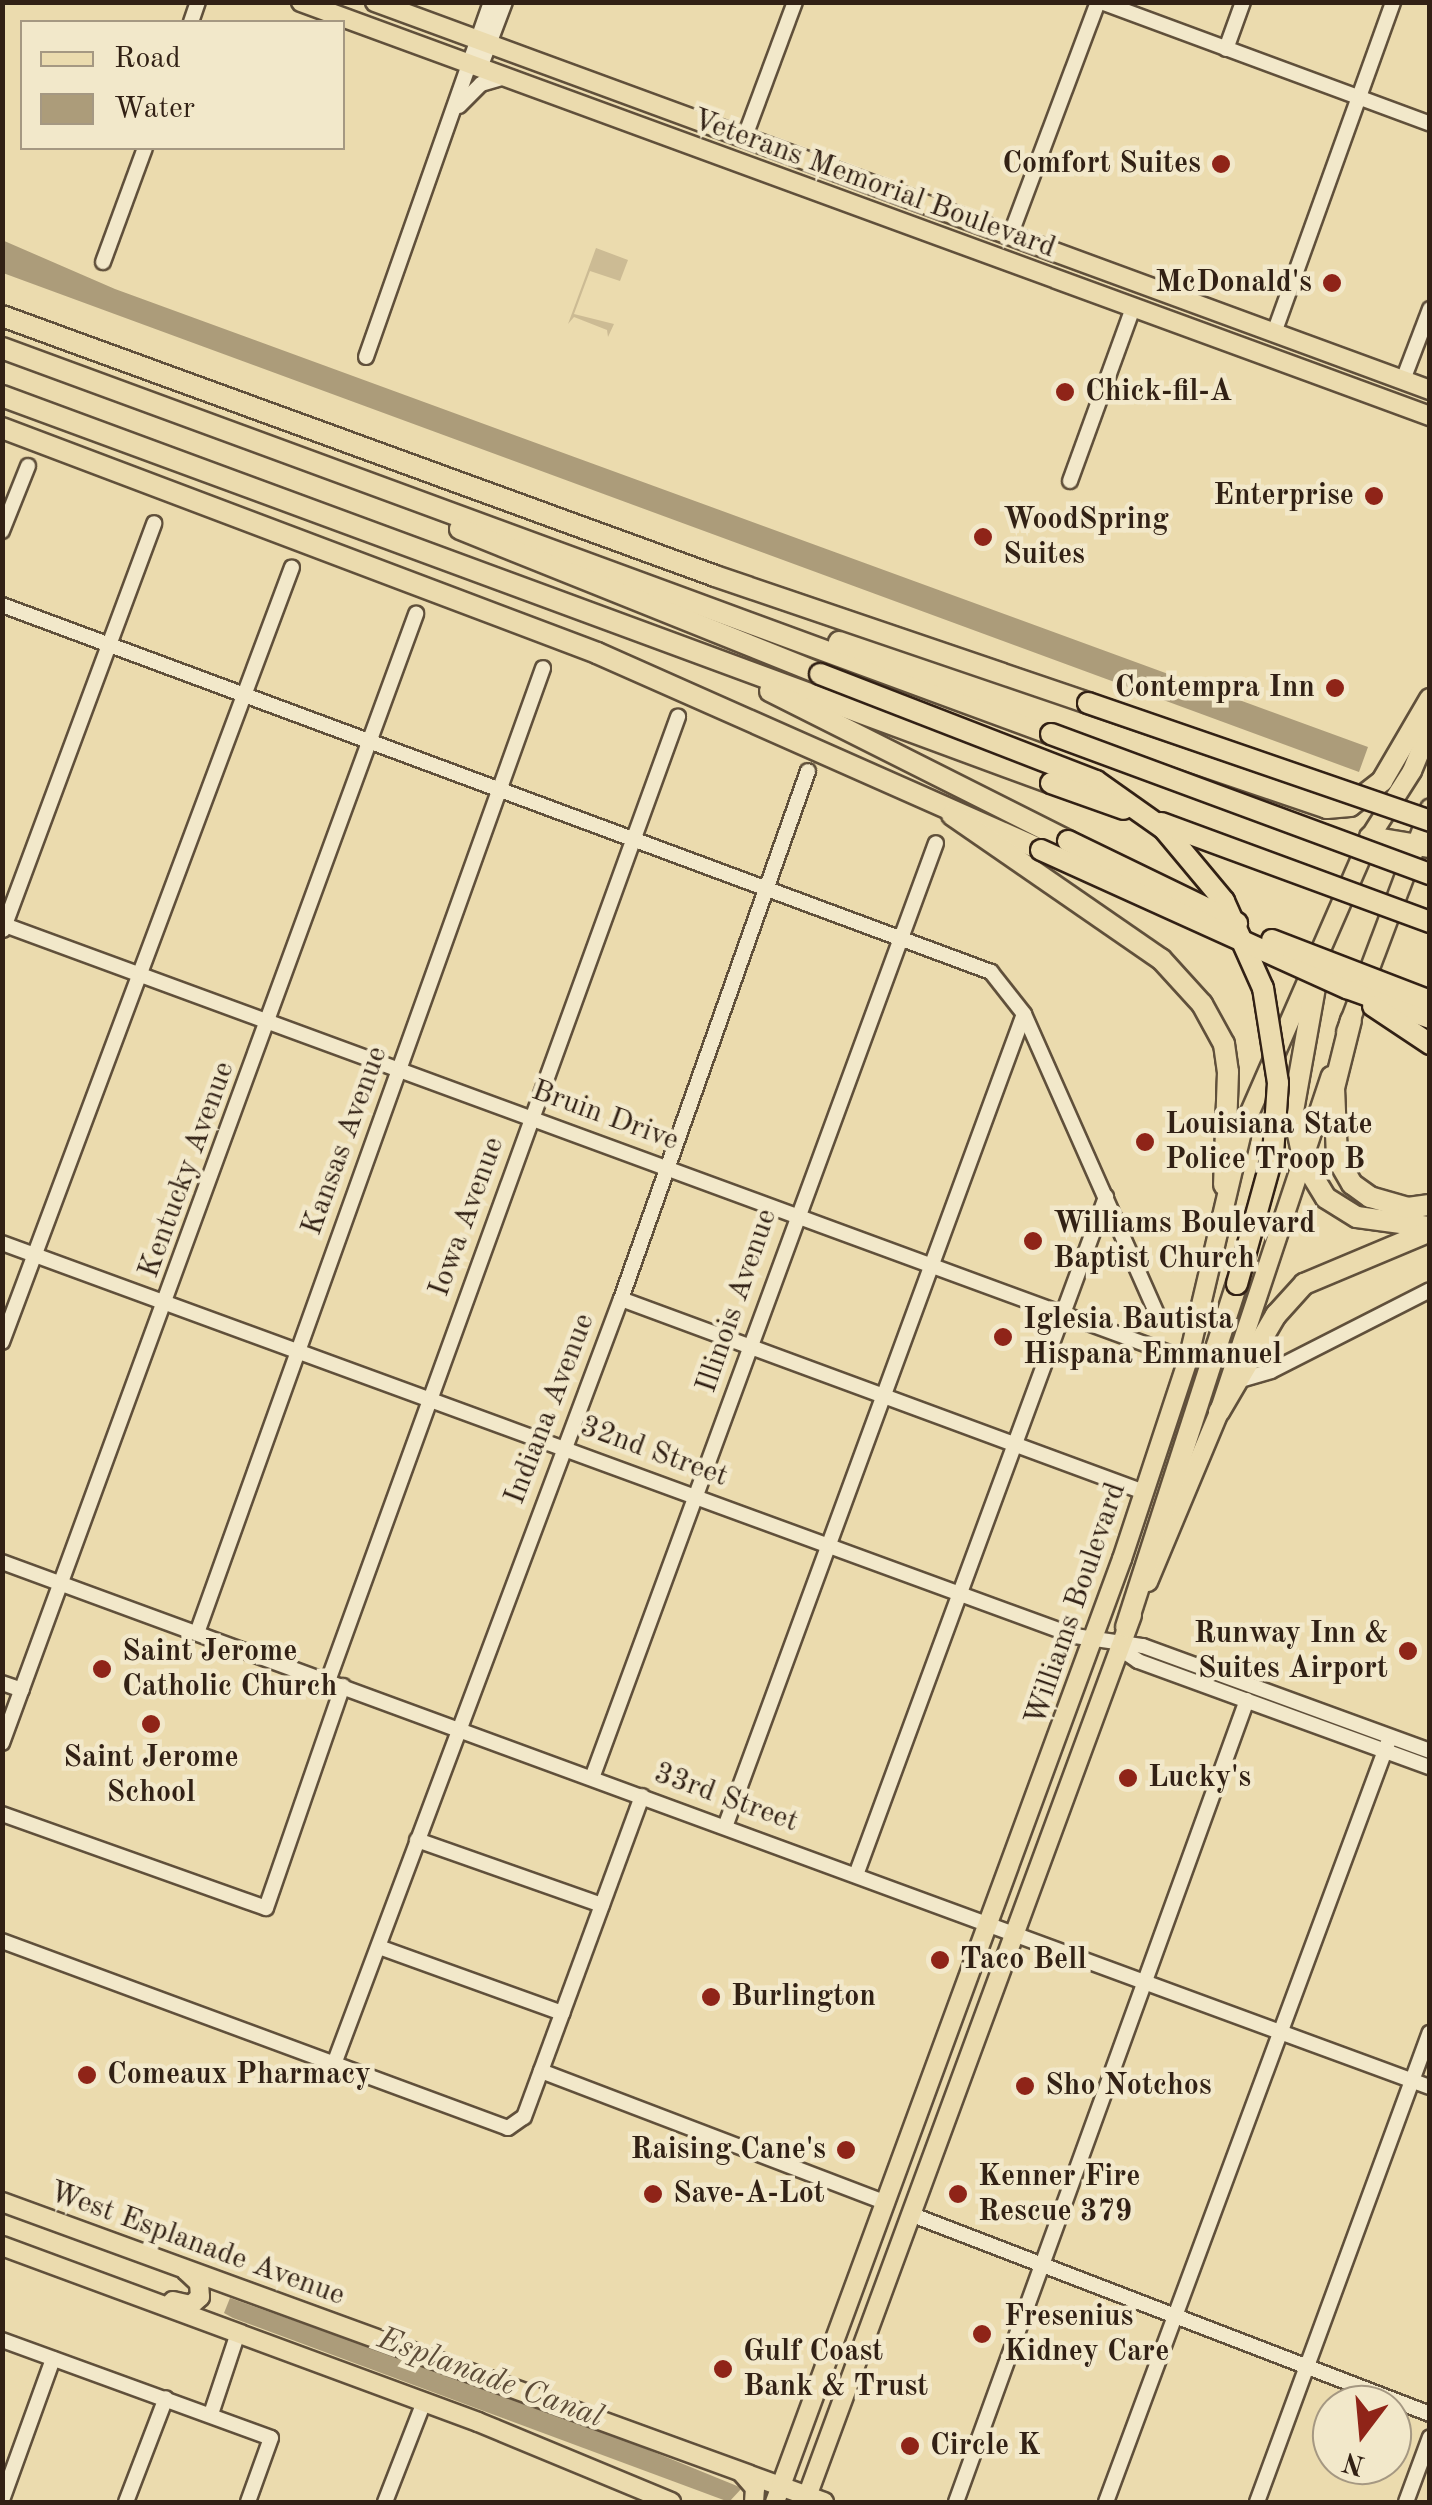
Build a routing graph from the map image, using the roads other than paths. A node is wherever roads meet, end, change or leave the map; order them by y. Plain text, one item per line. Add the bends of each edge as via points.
1 (301, 2) edge
2 (375, 2) edge
3 (491, 2) edge
4 (504, 2) edge
5 (795, 2) edge
6 (1099, 2) edge
7 (1243, 2) edge
8 (1393, 2) edge
9 (483, 42) junction
10 (1226, 48) junction
11 (533, 60) junction
12 (474, 66) junction
13 (504, 77) junction
14 (524, 84) junction
15 (562, 98) junction
16 (1358, 98) junction
17 (459, 106) junction
18 (684, 117) junction
19 (1430, 124) edge
20 (744, 139) junction
21 (144, 150) edge
22 (703, 150) junction
23 (792, 164) junction
24 (774, 177) junction
25 (908, 199) junction
26 (876, 216) junction
27 (962, 218) junction
28 (1010, 236) junction
29 (102, 262) dead end
30 (1089, 292) junction
31 (1133, 308) junction
32 (1430, 309) edge
33 (2, 316) edge
34 (1274, 333) junction
35 (2, 348) edge
36 (366, 357) dead end
37 (1374, 370) junction
38 (77, 376) junction
39 (1402, 380) junction
40 (1345, 384) junction
41 (1430, 390) edge
42 (2, 396) edge
43 (1430, 416) edge
44 (2, 428) edge
45 (28, 466) dead end
46 (1070, 482) dead end
47 (154, 523) dead end
48 (2, 532) edge
49 (292, 567) dead end
50 (702, 604) junction
51 (2, 606) edge
52 (416, 614) dead end
53 (641, 632) junction
54 (110, 645) junction
55 (543, 668) dead end
56 (242, 694) junction
57 (1430, 698) edge
58 (678, 717) dead end
59 (1430, 728) edge
60 (369, 742) junction
61 (808, 770) dead end
62 (502, 790) junction
63 (928, 794) junction
64 (1430, 808) edge
65 (1430, 820) edge
66 (1370, 836) junction
67 (632, 838) junction
68 (936, 843) dead end
69 (1422, 844) edge
70 (1430, 874) edge
71 (766, 887) junction
72 (1430, 922) edge
73 (3, 928) edge
74 (900, 937) junction
75 (1320, 965) junction
76 (139, 974) junction
77 (1347, 988) junction
78 (1430, 1000) edge
79 (1024, 1014) junction
80 (1430, 1018) edge
81 (1350, 1020) junction
82 (269, 1022) junction
83 (1430, 1044) edge
84 (400, 1070) junction
85 (533, 1119) junction
86 (1304, 1162) junction
87 (666, 1169) junction
88 (1224, 1185) junction
89 (1106, 1196) junction
90 (1430, 1204) edge
91 (795, 1216) junction
92 (1430, 1229) edge
93 (2, 1243) edge
94 (34, 1255) junction
95 (929, 1266) junction
96 (1430, 1290) edge
97 (621, 1299) junction
98 (168, 1303) junction
99 (1060, 1314) junction
100 (1157, 1314) dead end
101 (2, 1342) edge
102 (752, 1346) junction
103 (297, 1350) junction
104 (1188, 1360) junction
105 (1237, 1381) junction
106 (880, 1396) junction
107 (429, 1399) junction
108 (1219, 1412) junction
109 (1012, 1444) junction
110 (564, 1449) junction
111 (1144, 1492) junction
112 (697, 1498) junction
113 (826, 1545) junction
114 (2, 1562) edge
115 (62, 1584) junction
116 (958, 1593) junction
117 (1126, 1627) junction
118 (196, 1633) junction
119 (1094, 1641) junction
120 (1118, 1648) junction
121 (328, 1680) junction
122 (2, 1682) edge
123 (343, 1686) junction
124 (22, 1690) junction
125 (1247, 1700) junction
126 (1278, 1703) junction
127 (460, 1728) junction
128 (2, 1742) edge
129 (1387, 1743) junction
130 (1430, 1751) edge
131 (1430, 1766) edge
132 (592, 1778) junction
133 (642, 1796) junction
134 (2, 1814) edge
135 (725, 1827) junction
136 (417, 1840) junction
137 (856, 1875) junction
138 (602, 1906) junction
139 (988, 1924) junction
140 (1012, 1934) junction
141 (2, 1942) edge
142 (380, 1947) junction
143 (1145, 1983) junction
144 (562, 2014) junction
145 (1279, 2032) junction
146 (1430, 2033) edge
147 (334, 2064) junction
148 (541, 2070) junction
149 (1412, 2081) junction
150 (1430, 2087) edge
151 (919, 2115) junction
152 (2, 2202) edge
153 (886, 2203) junction
154 (910, 2214) junction
155 (2, 2215) edge
156 (62, 2224) junction
157 (6, 2244) edge
158 (177, 2265) junction
159 (1042, 2265) junction
160 (87, 2278) junction
161 (1174, 2316) junction
162 (873, 2318) junction
163 (238, 2333) junction
164 (2, 2340) edge
165 (53, 2359) junction
166 (1307, 2367) junction
167 (166, 2398) junction
168 (424, 2402) junction
169 (211, 2414) junction
170 (1430, 2414) edge
171 (1430, 2437) edge
172 (741, 2472) junction
173 (778, 2495) edge
174 (2, 2500) edge
175 (812, 2500) edge
176 (671, 2501) edge
177 (126, 2502) edge
178 (248, 2502) edge
179 (384, 2502) edge
180 (754, 2502) edge
181 (956, 2502) edge
182 (1106, 2502) edge
183 (1257, 2502) edge
184 (1406, 2502) edge

1 - 12 main road, Veterans Memorial Boulevard
2 - 9 main road, Veterans Memorial Boulevard
3 - 9 street
4 - 9 street
5 - 20 street
6 - 10 street
6 - 28 street
7 - 10 street
8 - 16 street
9 - 11 main road, Veterans Memorial Boulevard
9 - 12 street
10 - 16 street
11 - 14 main road
11 - 18 main road, Veterans Memorial Boulevard
12 - 13 main road, Veterans Memorial Boulevard
12 - 17 street
13 - 14 main road, Veterans Memorial Boulevard
13 - 17 street via 481,84
14 - 15 main road, Veterans Memorial Boulevard
15 - 18 main road via 577,96 666,130 679,127
15 - 22 main road, Veterans Memorial Boulevard
16 - 19 street
16 - 34 street
17 - 36 street
18 - 20 main road, Veterans Memorial Boulevard
20 - 25 main road, Veterans Memorial Boulevard
21 - 29 street
22 - 23 main road via 721,138
22 - 24 main road, Veterans Memorial Boulevard
23 - 24 main road
23 - 25 main road via 885,199
24 - 26 main road, Veterans Memorial Boulevard
25 - 27 main road, Veterans Memorial Boulevard
26 - 27 main road via 888,210 953,232
26 - 30 main road, Veterans Memorial Boulevard
27 - 28 main road, Veterans Memorial Boulevard
28 - 34 main road, Veterans Memorial Boulevard
30 - 31 main road, Veterans Memorial Boulevard
30 - 34 main road via 1103,280 1229,325
31 - 40 main road, Veterans Memorial Boulevard
31 - 46 street
32 - 39 street
33 - 65 highway, bridge via 715,576
34 - 37 main road, Veterans Memorial Boulevard
35 - 38 highway
37 - 39 main road, Veterans Memorial Boulevard
37 - 40 main road via 1366,380
38 - 50 highway
38 - 117 highway, bridge via 1096,781 1164,829 1224,902 1263,988 1278,1083 1260,1214
39 - 41 main road, Veterans Memorial Boulevard
40 - 43 main road, Veterans Memorial Boulevard
42 - 53 highway
44 - 63 highway via 597,652
45 - 48 street
47 - 54 street
49 - 56 street
50 - 57 highway via 1049,708 1327,808 1350,806 1382,781
50 - 70 highway, bridge
51 - 54 street
52 - 60 street, Kentucky Avenue
53 - 72 highway, bridge
53 - 78 highway, bridge via 921,762 1268,939
54 - 56 street
54 - 73 street
55 - 62 street, Kansas Avenue
56 - 60 street
56 - 76 street
58 - 67 street, Iowa Avenue
59 - 66 main road, Williams Boulevard via 1412,771
60 - 62 street
60 - 82 street, Kentucky Avenue
61 - 71 street, Indiana Avenue
62 - 67 street
62 - 84 street, Kansas Avenue
63 - 77 highway, bridge
63 - 88 highway via 1014,862 1161,959 1202,1004 1226,1058
64 - 69 main road, Williams Boulevard
66 - 69 highway
66 - 75 main road, Williams Boulevard
67 - 71 street
67 - 85 street, Iowa Avenue
68 - 74 street, Illinois Avenue
69 - 81 main road, Williams Boulevard
71 - 74 street
71 - 87 street, Indiana Avenue
73 - 76 street, Bruin Drive
74 - 79 street via 991,972
74 - 91 street, Illinois Avenue
75 - 86 highway via 1293,1111
75 - 88 main road, Williams Boulevard via 1263,1082
76 - 82 street, Bruin Drive
76 - 94 street
77 - 80 highway, bridge
77 - 83 highway, bridge
79 - 89 street
79 - 95 street
81 - 86 main road, Williams Boulevard
81 - 90 highway via 1334,1088 1333,1144 1342,1171 1370,1197 1408,1208
82 - 84 street, Bruin Drive
82 - 98 street, Kentucky Avenue
84 - 85 street, Bruin Drive
84 - 103 street, Kansas Avenue
85 - 87 street, Bruin Drive
85 - 107 street, Iowa Avenue
86 - 92 highway via 1326,1198 1357,1217
86 - 108 main road, Williams Boulevard
87 - 91 street, Bruin Drive
87 - 97 street, Indiana Avenue
88 - 104 main road, Williams Boulevard
89 - 99 street
89 - 100 street
91 - 95 street, Bruin Drive
91 - 102 street, Illinois Avenue
92 - 105 highway via 1304,1284 1276,1315
93 - 94 street, 32nd Street
94 - 98 street, 32nd Street
94 - 101 street
95 - 99 street, Bruin Drive
95 - 106 street
96 - 105 street via 1271,1371
97 - 102 street
97 - 110 street, Indiana Avenue
98 - 103 street, 32nd Street
98 - 115 street, Kentucky Avenue
99 - 104 street, Bruin Drive
99 - 109 street
102 - 106 street
102 - 112 street, Illinois Avenue
103 - 107 street, 32nd Street
103 - 118 street, Kansas Avenue
104 - 111 main road, Williams Boulevard
105 - 108 highway
106 - 109 street
106 - 113 street
107 - 110 street, 32nd Street
107 - 121 street, Iowa Avenue
108 - 117 main road, Williams Boulevard via 1178,1520
109 - 111 street
109 - 116 street
110 - 112 street, 32nd Street
110 - 127 street, Indiana Avenue
111 - 119 main road, Williams Boulevard
112 - 113 street, 32nd Street
112 - 132 street, Illinois Avenue
113 - 116 street, 32nd Street
113 - 135 street
114 - 115 street, 33rd Street
115 - 118 street, 33rd Street
115 - 124 street, Kentucky Avenue
116 - 119 street, 32nd Street
116 - 137 street
117 - 120 main road, Williams Boulevard
118 - 121 street, 33rd Street
119 - 120 street, 32nd Street
119 - 139 main road, Williams Boulevard
120 - 125 street, 32nd Street
120 - 126 street, 32nd Street via 1143,1646
120 - 140 main road, Williams Boulevard
121 - 123 street, 33rd Street
122 - 124 street
123 - 127 street, 33rd Street
123 - 134 street via 264,1908
124 - 128 street, Kentucky Avenue
125 - 126 street, 32nd Street
125 - 143 street
126 - 129 street, 32nd Street
127 - 132 street, 33rd Street
127 - 136 street, Indiana Avenue
129 - 130 street, 32nd Street
129 - 131 street, 32nd Street
129 - 145 street
132 - 133 street, 33rd Street
133 - 135 street, 33rd Street
133 - 138 street
135 - 137 street, 33rd Street
136 - 138 street
136 - 142 street, Indiana Avenue
137 - 139 street, 33rd Street
138 - 144 street
139 - 140 street, 33rd Street
139 - 151 main road, Williams Boulevard
140 - 143 street, 33rd Street
140 - 154 main road, Williams Boulevard
141 - 147 street
142 - 144 street
142 - 147 street, Indiana Avenue
143 - 145 street, 33rd Street
143 - 159 street
144 - 148 street
145 - 149 street, 33rd Street
145 - 161 street
146 - 149 street
147 - 148 street via 513,2126 524,2117
148 - 153 street
149 - 150 street, 33rd Street
149 - 166 street
151 - 153 main road, Williams Boulevard
151 - 154 main road via 905,2202
152 - 156 main road, West Esplanade Avenue
153 - 162 main road via 896,2215 878,2272
153 - 173 main road, Williams Boulevard
154 - 159 street
154 - 162 main road, Williams Boulevard
155 - 156 main road
156 - 158 main road, West Esplanade Avenue
157 - 160 main road
158 - 160 main road via 198,2284 196,2302 184,2306 96,2275
158 - 172 main road, West Esplanade Avenue
159 - 161 street
159 - 181 street
160 - 163 main road
161 - 166 street
161 - 182 street
162 - 175 main road, Williams Boulevard
163 - 168 main road
163 - 169 street
164 - 165 street
165 - 167 street
165 - 174 street
166 - 170 street
166 - 183 street
167 - 169 street
167 - 177 street
168 - 176 main road
168 - 179 street
169 - 178 street via 271,2438
171 - 184 street
172 - 173 main road, West Esplanade Avenue
172 - 180 main road via 755,2488
173 - 175 main road, West Esplanade Avenue

